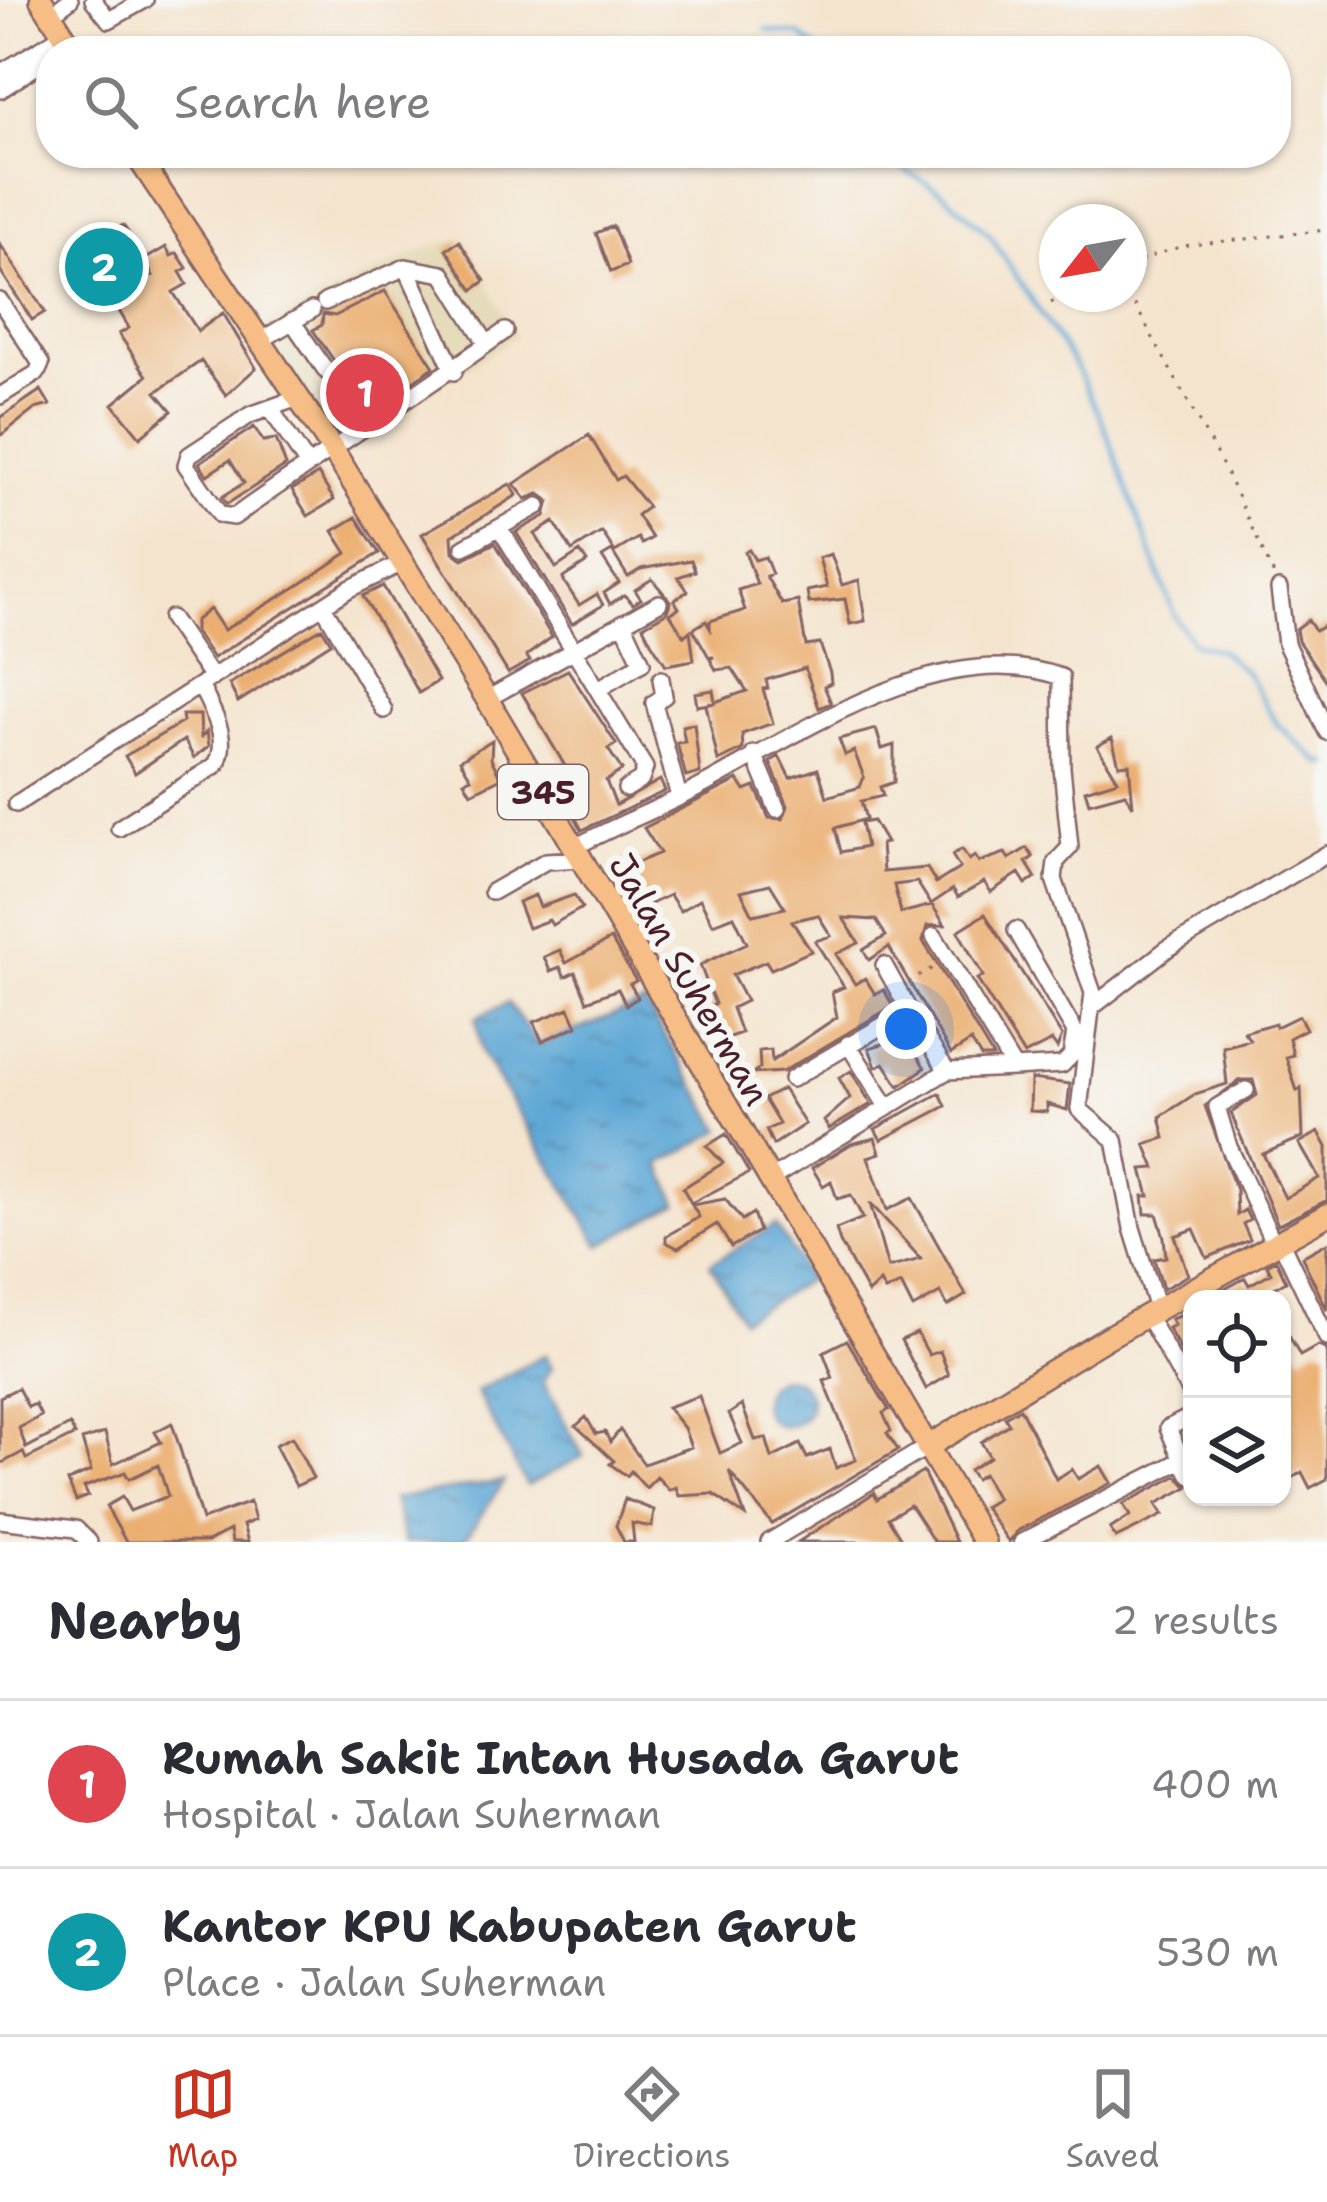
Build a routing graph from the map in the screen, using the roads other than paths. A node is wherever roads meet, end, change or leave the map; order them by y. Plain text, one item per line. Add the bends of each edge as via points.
1 (70, 0) edge
2 (92, 0) edge
3 (133, 3) edge
4 (46, 7) edge
5 (58, 36) edge
6 (36, 58) edge
7 (36, 65) edge
8 (0, 73) edge
9 (0, 89) edge
10 (145, 168) edge
11 (406, 267) junction
12 (0, 301) edge
13 (292, 321) junction
14 (505, 331) dead end
15 (258, 342) junction
16 (487, 344) junction
17 (454, 372) junction
18 (327, 373) dead end
19 (337, 389) dead end
20 (0, 396) edge
21 (295, 399) junction
22 (270, 408) junction
23 (363, 427) junction
24 (331, 447) junction
25 (307, 464) junction
26 (538, 506) dead end
27 (501, 530) junction
28 (464, 547) dead end
29 (400, 564) junction
30 (1279, 589) road end
31 (659, 602) dead end
32 (323, 606) junction
33 (171, 618) dead end
34 (623, 622) junction
35 (576, 647) junction
36 (662, 679) dead end
37 (206, 682) junction
38 (600, 688) junction
39 (487, 699) junction
40 (384, 710) dead end
41 (1327, 732) edge
42 (754, 754) junction
43 (626, 789) dead end
44 (679, 797) junction
45 (16, 804) dead end
46 (777, 809) dead end
47 (119, 828) dead end
48 (578, 853) junction
49 (1327, 854) edge
50 (492, 892) dead end
51 (1016, 930) dead end
52 (934, 936) dead end
53 (884, 965) dead end
54 (1091, 1008) junction
55 (909, 1010) junction
56 (848, 1044) junction
57 (1015, 1068) junction
58 (947, 1071) junction
59 (791, 1078) dead end
60 (1246, 1090) dead end
61 (886, 1105) junction
62 (769, 1180) junction
63 (1327, 1215) edge
64 (1277, 1242) junction
65 (1152, 1312) junction
66 (1327, 1338) edge
67 (1183, 1377) edge
68 (1183, 1420) edge
69 (927, 1447) junction
70 (1181, 1460) junction
71 (1183, 1463) edge
72 (0, 1520) edge
73 (774, 1540) edge
74 (89, 1542) edge
75 (984, 1542) edge
76 (1022, 1542) edge

1 - 4 street
2 - 3 street via 106,19
4 - 5 main road
6 - 8 street
7 - 9 street
10 - 15 main road, Jalan Suherman / 345
11 - 13 street
11 - 16 street via 445,275
11 - 17 street
12 - 20 street via 41,364 38,374
13 - 15 street
13 - 18 street
14 - 16 street
15 - 21 main road, Jalan Suherman / 345
16 - 17 street
17 - 23 street
19 - 23 street
21 - 22 street
21 - 24 main road, Jalan Suherman / 345
22 - 25 street
22 - 25 street via 186,464 220,514 234,518
23 - 24 street
24 - 25 street
24 - 29 main road, Jalan Suherman / 345
26 - 27 street
27 - 28 street
27 - 35 street
29 - 32 street
29 - 39 main road, Jalan Suherman / 345
30 - 41 street via 1286,644
31 - 34 street
32 - 37 street
32 - 40 street
33 - 37 street
34 - 35 street
34 - 38 street via 642,664
35 - 38 street
35 - 39 street
36 - 44 street via 664,696 655,703
37 - 45 street
37 - 47 street via 221,734 216,765
38 - 43 street via 645,768
39 - 48 main road, Jalan Suherman / 345
42 - 44 street
42 - 46 street
42 - 54 street via 931,677 999,667 1061,677 1070,847 1054,879 1091,982
44 - 48 street
48 - 50 street
48 - 62 main road, Jalan Suherman / 345
49 - 54 street via 1167,949
51 - 57 street via 1076,1032 1062,1065
52 - 57 street
53 - 55 street
54 - 65 street via 1079,1109 1113,1136
55 - 56 street
55 - 58 street
56 - 59 street
56 - 61 street
57 - 58 street
58 - 61 street
60 - 64 street via 1217,1107
61 - 62 street
62 - 69 main road, Jalan Suherman / 345
63 - 64 main road
64 - 65 main road
64 - 66 street
65 - 67 street
65 - 69 main road
68 - 70 street via 1168,1428
69 - 73 street
69 - 75 main road, Jalan Suherman / 345
70 - 71 street
70 - 76 street
72 - 74 street via 76,1529

